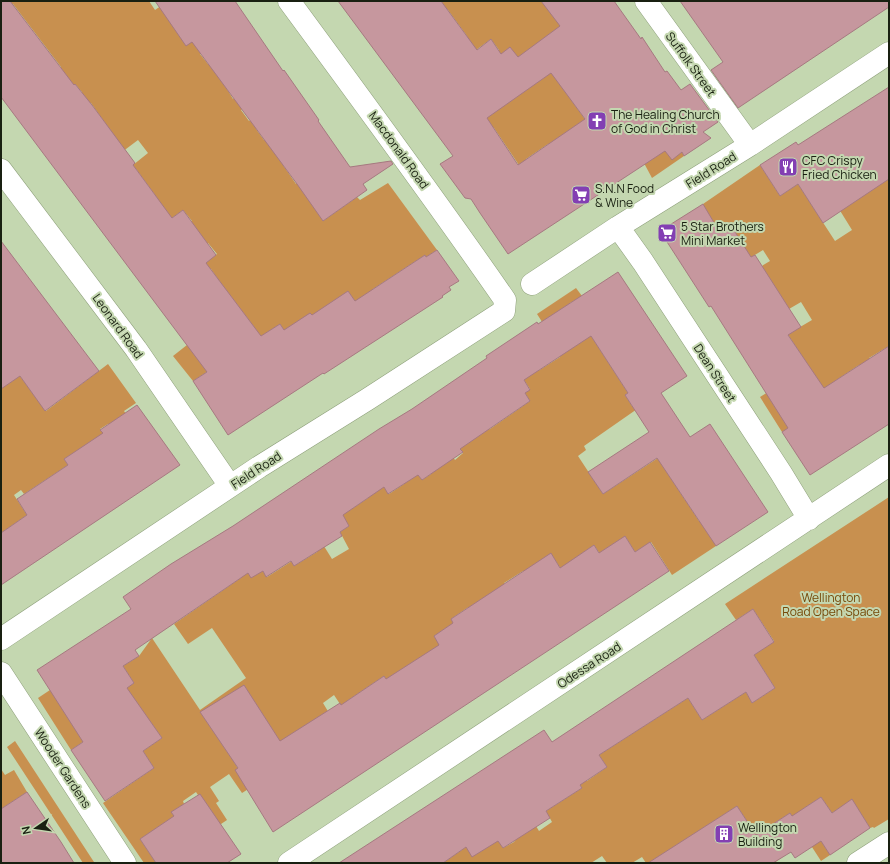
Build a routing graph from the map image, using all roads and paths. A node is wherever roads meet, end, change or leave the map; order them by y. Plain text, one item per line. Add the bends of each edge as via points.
1 (289, 1) edge
2 (646, 1) edge
3 (889, 53) edge
4 (750, 146) junction
5 (1, 170) edge
6 (618, 227) junction
7 (532, 284) dead end
8 (505, 300) joint
9 (889, 465) edge
10 (230, 486) junction
11 (809, 520) junction
12 (1, 639) edge
13 (1, 673) edge
14 (889, 843) edge
15 (125, 863) edge
16 (289, 863) edge
17 (858, 863) edge

1 - 8 street, Macdonald Road via 416,173
2 - 4 street, Suffolk Street
3 - 4 street, Field Road
4 - 6 street, Field Road
5 - 10 street, Leonard Road via 136,349
6 - 7 street, Field Road
6 - 11 street, Dean Street via 781,473
8 - 10 street, Field Road via 504,311
9 - 11 street, Odessa Road
10 - 12 street, Field Road
11 - 16 street, Odessa Road
13 - 15 street, Wooder Gardens
14 - 17 street

